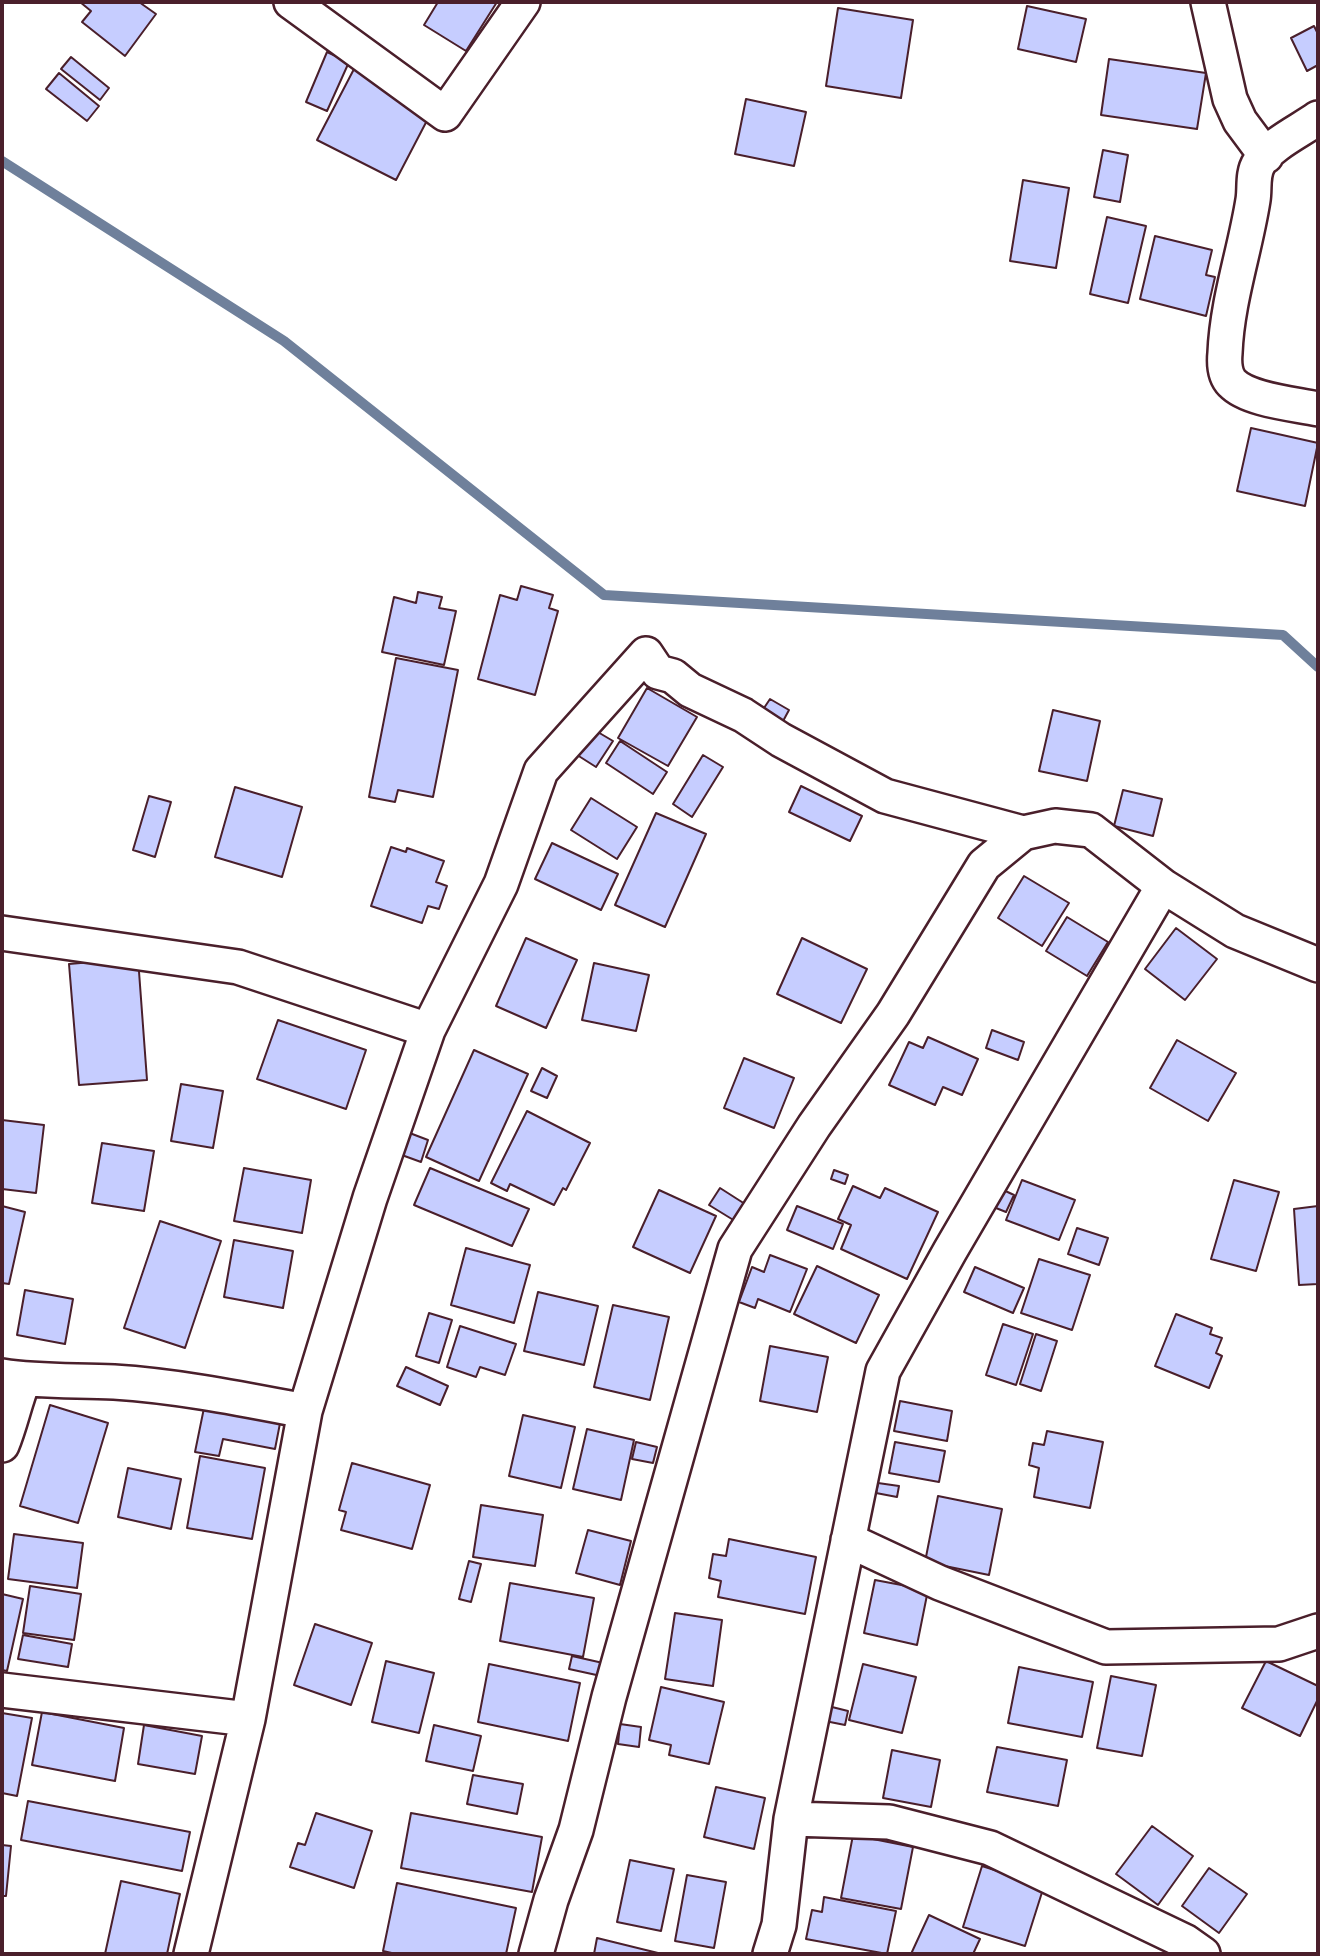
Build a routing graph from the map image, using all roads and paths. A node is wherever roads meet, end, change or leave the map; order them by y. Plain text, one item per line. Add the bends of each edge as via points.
1 (291, 2) edge
2 (523, 2) edge
3 (1208, 2) edge
4 (1318, 118) edge
5 (1266, 156) junction
6 (1318, 408) edge
7 (1023, 833) junction
8 (1163, 886) junction
9 (2, 933) edge
10 (1318, 965) edge
11 (428, 1030) junction
12 (13, 1377) edge
13 (305, 1411) junction
14 (2, 1445) edge
15 (848, 1539) junction
16 (1318, 1630) edge
17 (2, 1690) edge
18 (248, 1719) junction
19 (791, 1819) junction
20 (191, 1954) edge
21 (537, 1954) edge
22 (770, 1954) edge
23 (1203, 1954) edge

1 - 2 street via 445,114
3 - 5 street via 1230,99
4 - 5 street
5 - 6 street via 1255,173 1228,321 1226,373 1244,393
7 - 8 street via 1055,826 1091,830
7 - 11 street via 885,796 690,690 673,676 658,672 646,654 541,771 501,884
7 - 21 street via 984,865 893,1014 735,1249 576,1830
8 - 10 street via 1235,931
8 - 15 street via 883,1371
9 - 11 street via 239,967
11 - 13 street via 370,1198
12 - 13 street via 143,1385
12 - 14 street
13 - 18 street
15 - 16 street via 940,1583 1106,1647 1279,1644
15 - 19 street
17 - 18 street
18 - 20 street
19 - 22 street via 779,1924
19 - 23 street via 889,1822 989,1849

